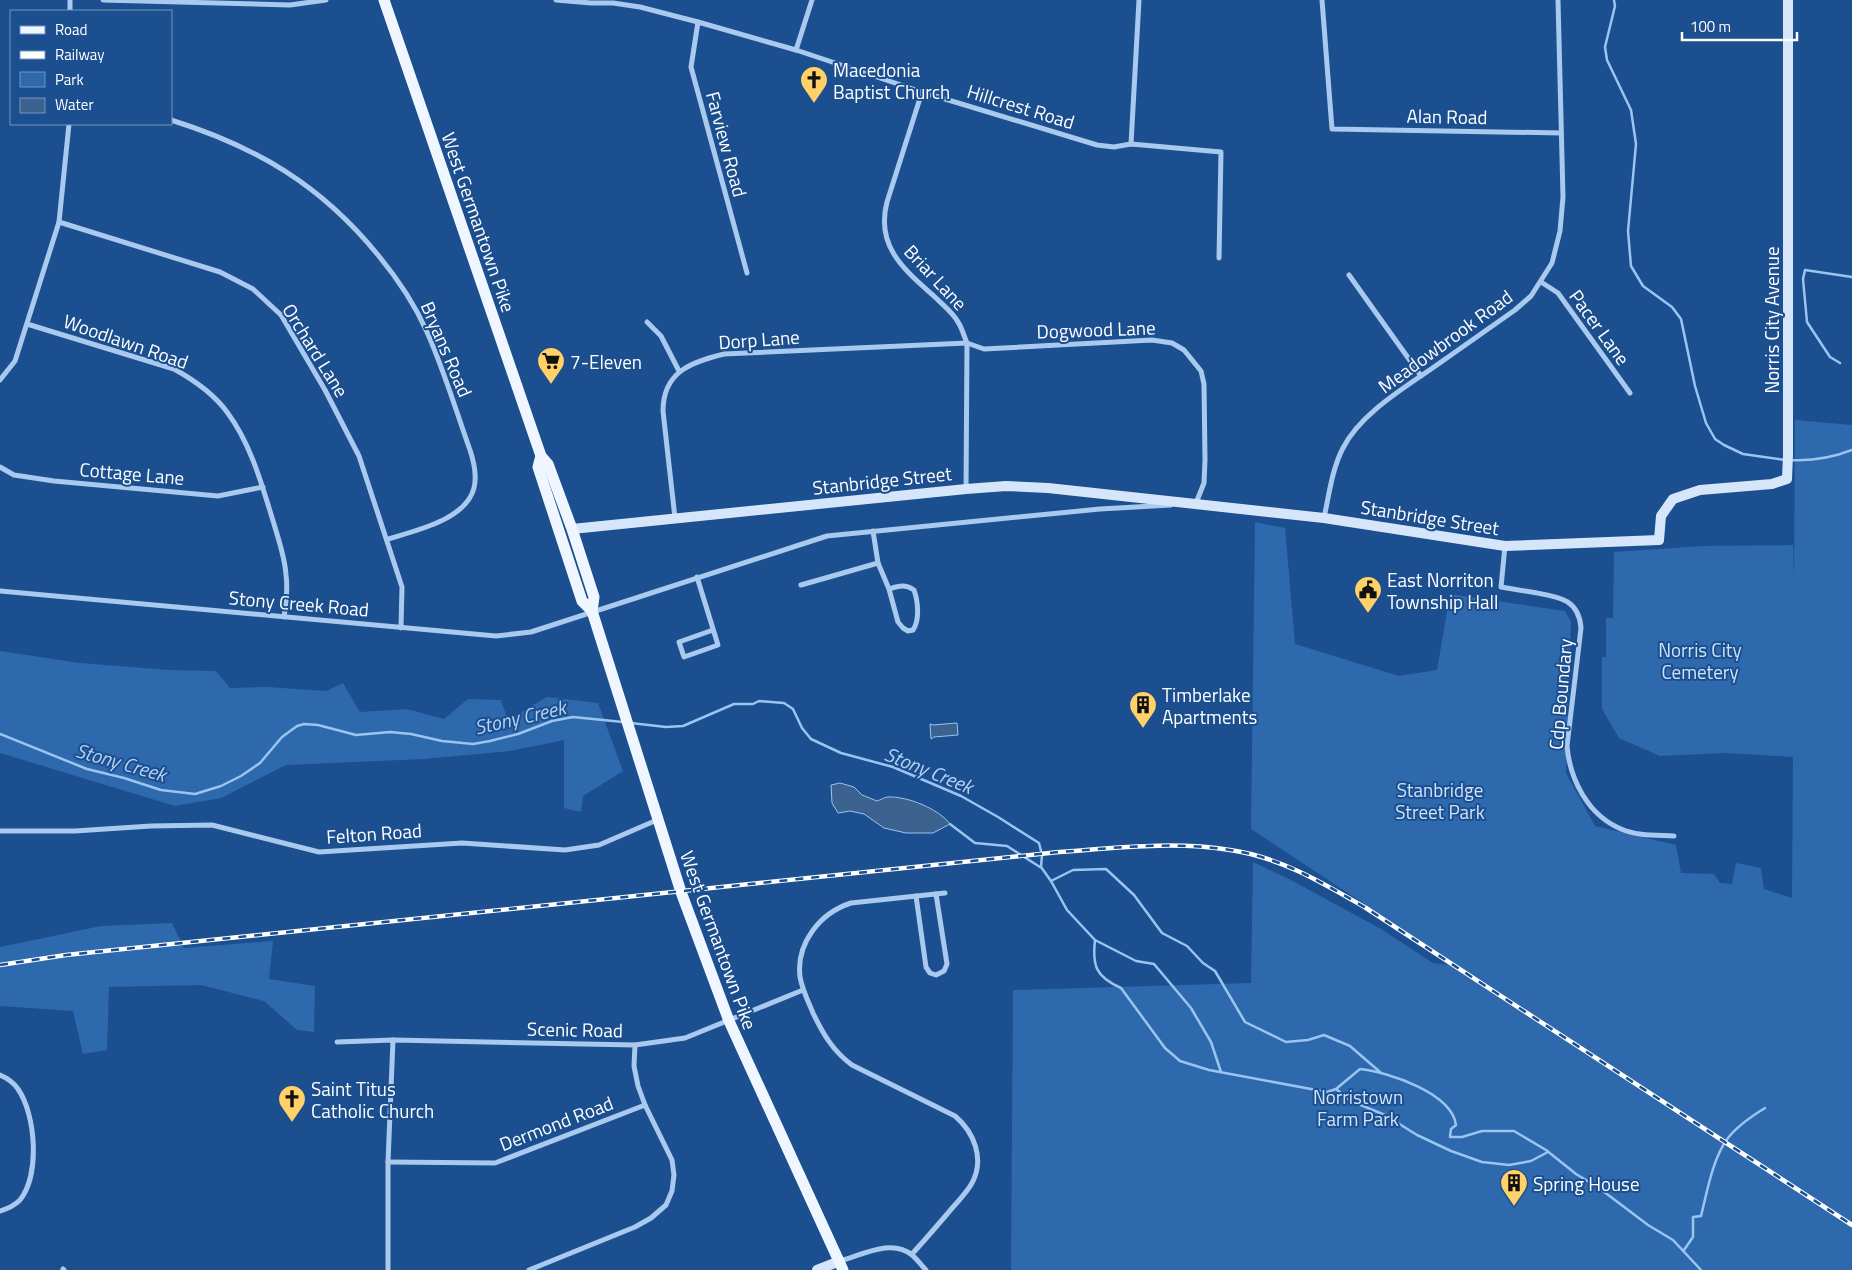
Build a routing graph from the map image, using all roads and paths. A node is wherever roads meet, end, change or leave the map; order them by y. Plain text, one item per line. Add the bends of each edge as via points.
1 (103, 0) edge
2 (326, 0) edge
3 (384, 0) edge
4 (556, 0) edge
5 (812, 0) edge
6 (1139, 0) edge
7 (1322, 0) edge
8 (1558, 0) edge
9 (1788, 0) edge
10 (698, 22) junction
11 (796, 50) junction
12 (922, 92) junction
13 (172, 120) edge
14 (69, 125) edge
15 (1561, 132) junction
16 (1131, 144) junction
17 (59, 222) junction
18 (1219, 258) dead end
19 (747, 273) dead end
20 (1349, 275) dead end
21 (1541, 282) junction
22 (646, 322) dead end
23 (27, 324) junction
24 (967, 343) junction
25 (679, 371) junction
26 (1421, 376) junction
27 (0, 380) edge
28 (1630, 394) dead end
29 (541, 456) junction
30 (0, 467) edge
31 (263, 487) junction
32 (966, 489) junction
33 (1196, 504) junction
34 (676, 518) junction
35 (1324, 518) junction
36 (572, 529) junction
37 (873, 531) junction
38 (388, 539) junction
39 (1659, 540) joint
40 (1505, 546) junction
41 (878, 563) junction
42 (697, 577) junction
43 (801, 585) dead end
44 (889, 589) junction
45 (0, 592) edge
46 (592, 611) junction
47 (284, 617) junction
48 (401, 628) junction
49 (713, 630) junction
50 (657, 820) junction
51 (0, 831) edge
52 (1674, 836) dead end
53 (945, 893) dead end
54 (936, 894) junction
55 (916, 896) junction
56 (803, 990) junction
57 (728, 1021) junction
58 (393, 1040) junction
59 (337, 1042) dead end
60 (635, 1045) junction
61 (0, 1075) edge
62 (645, 1105) junction
63 (388, 1162) junction
64 (0, 1211) edge
65 (912, 1254) junction
66 (841, 1266) edge
67 (388, 1270) edge
68 (529, 1270) edge
69 (817, 1270) edge
70 (926, 1270) edge

1 - 2 street via 290,5
3 - 29 main road, West Germantown Pike
4 - 10 street, Hillcrest Road via 640,7
5 - 11 street
6 - 16 street
7 - 15 street, Alan Road via 1332,129
8 - 15 street, Meadowbrook Road
9 - 39 street, Norris City Avenue via 1787,479 1772,484 1700,490 1673,499 1661,516
10 - 11 street, Hillcrest Road
10 - 19 street, Farview Road via 691,67
11 - 12 street, Hillcrest Road
12 - 16 street, Hillcrest Road via 1096,145 1114,147
12 - 24 street, Briar Lane via 887,202 884,215 886,241 901,265 958,321
13 - 38 street, Bryans Road via 234,143 301,180 319,194 389,268 427,331 470,450 474,490 468,501 448,518
14 - 17 street
15 - 21 street, Meadowbrook Road via 1563,198 1560,231 1552,264
16 - 18 street, Hillcrest Road via 1220,152
17 - 23 street
17 - 38 street, Orchard Lane via 220,272 253,289 269,302 292,332 359,456
20 - 26 street
21 - 26 street, Meadowbrook Road via 1532,296 1515,310
21 - 28 street, Pacer Lane via 1558,294
22 - 25 street via 661,336
23 - 27 street via 15,361
23 - 31 street, Woodlawn Road via 174,369 195,380 226,411
24 - 25 street, Dorp Lane via 724,354 690,364
24 - 32 street, Briar Lane
24 - 33 street, Dogwood Lane via 984,349 1152,340 1172,343 1184,350 1194,360 1204,384 1204,483
25 - 34 street via 663,397
26 - 35 street, Meadowbrook Road via 1386,401 1353,432 1343,448 1332,479
29 - 36 main road, West Germantown Pike via 548,464
29 - 46 main road, West Germantown Pike via 538,467 582,601
30 - 31 street, Cottage Lane via 14,475 54,481 218,496
31 - 47 street, Woodlawn Road via 286,576
32 - 33 street, Stanbridge Street via 1006,486 1048,488
32 - 34 street, Stanbridge Street
33 - 35 street, Stanbridge Street
33 - 37 street, Stanbridge Street via 1100,509
34 - 36 street, Stanbridge Street
35 - 40 street, Stanbridge Street
36 - 46 main road, West Germantown Pike via 594,597
37 - 41 street
37 - 42 street, Stanbridge Street via 827,536
38 - 48 street, Orchard Lane via 402,588
39 - 40 street, Stanbridge Street
40 - 52 street, Cdp Boundary via 1501,587 1560,597 1571,604 1581,620 1567,746 1582,795 1603,818 1621,829
41 - 43 street
41 - 44 street
42 - 46 street, Stanbridge Street
42 - 49 street
44 - 44 street via 898,622 908,631 913,630 918,618 914,590 901,585
45 - 47 street, Stony Creek Road
46 - 48 street, Stony Creek Road via 531,632 496,636
46 - 50 main road, West Germantown Pike
47 - 48 street, Stony Creek Road
49 - 49 street via 718,645 684,657 679,642
50 - 51 street, Felton Road via 600,845 565,850 462,842 318,852 212,825 75,832
50 - 57 main road, West Germantown Pike
53 - 54 street
54 - 55 street
54 - 55 street via 947,964 944,971 936,975 930,973 926,966
55 - 56 street via 851,903 834,910 818,923 809,936 800,963
56 - 57 street, Scenic Road
56 - 65 street via 825,1038 845,1060 955,1116 973,1138 977,1164 973,1181
57 - 60 street, Scenic Road via 684,1038
57 - 66 main road, West Germantown Pike
58 - 59 street, Scenic Road
58 - 60 street, Scenic Road
58 - 63 street
60 - 62 street via 634,1066
61 - 64 street via 19,1090 32,1128 29,1184 19,1200
62 - 63 street, Dermond Road via 495,1163
62 - 68 street via 672,1160 672,1191 666,1205 635,1227
63 - 67 street
65 - 66 street via 892,1246
65 - 70 street
66 - 69 street

